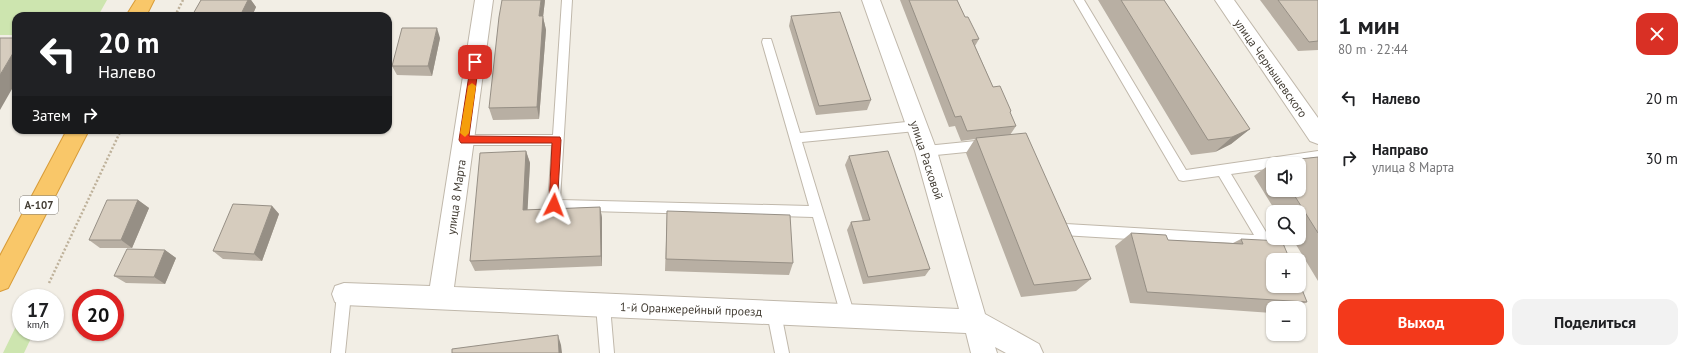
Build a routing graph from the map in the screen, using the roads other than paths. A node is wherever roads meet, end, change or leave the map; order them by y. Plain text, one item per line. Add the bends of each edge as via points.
1 (145, 0) edge
2 (484, 0) edge
3 (567, 0) edge
4 (871, 0) edge
5 (1079, 0) edge
6 (1224, 0) edge
7 (138, 12) edge
8 (767, 42) dead end
9 (916, 126) junction
10 (76, 134) edge
11 (1318, 135) edge
12 (796, 138) junction
13 (464, 140) junction
14 (557, 140) junction
15 (1000, 144) edge
16 (926, 151) junction
17 (1318, 156) edge
18 (1222, 170) junction
19 (1053, 209) edge
20 (817, 212) junction
21 (0, 280) edge
22 (344, 294) joint
23 (440, 298) junction
24 (603, 306) junction
25 (774, 313) junction
26 (848, 316) junction
27 (975, 322) junction
28 (338, 353) edge
29 (607, 353) edge
30 (782, 353) edge
31 (984, 353) edge
32 (1030, 353) edge

1 - 7 highway
2 - 13 street, улица 8 Марта
3 - 14 lane
4 - 9 street, улица Расковой
5 - 18 lane via 1183,176
6 - 11 street, улица Чернышевского
8 - 12 lane
9 - 12 lane
9 - 16 street, улица Расковой
10 - 21 highway, А-107
12 - 20 lane
13 - 14 lane
13 - 23 street, улица 8 Марта
14 - 20 lane via 554,205
15 - 16 lane
16 - 27 street, улица Расковой
17 - 18 lane
18 - 19 lane via 1265,241 1062,229
20 - 26 lane
22 - 23 street, 1-й Оранжерейный проезд
22 - 28 lane
23 - 24 street, 1-й Оранжерейный проезд
24 - 25 street, 1-й Оранжерейный проезд
24 - 29 lane
25 - 26 street, 1-й Оранжерейный проезд
25 - 30 lane
26 - 27 street, 1-й Оранжерейный проезд
27 - 31 street, улица Расковой
27 - 32 street, 1-й Оранжерейный проезд

